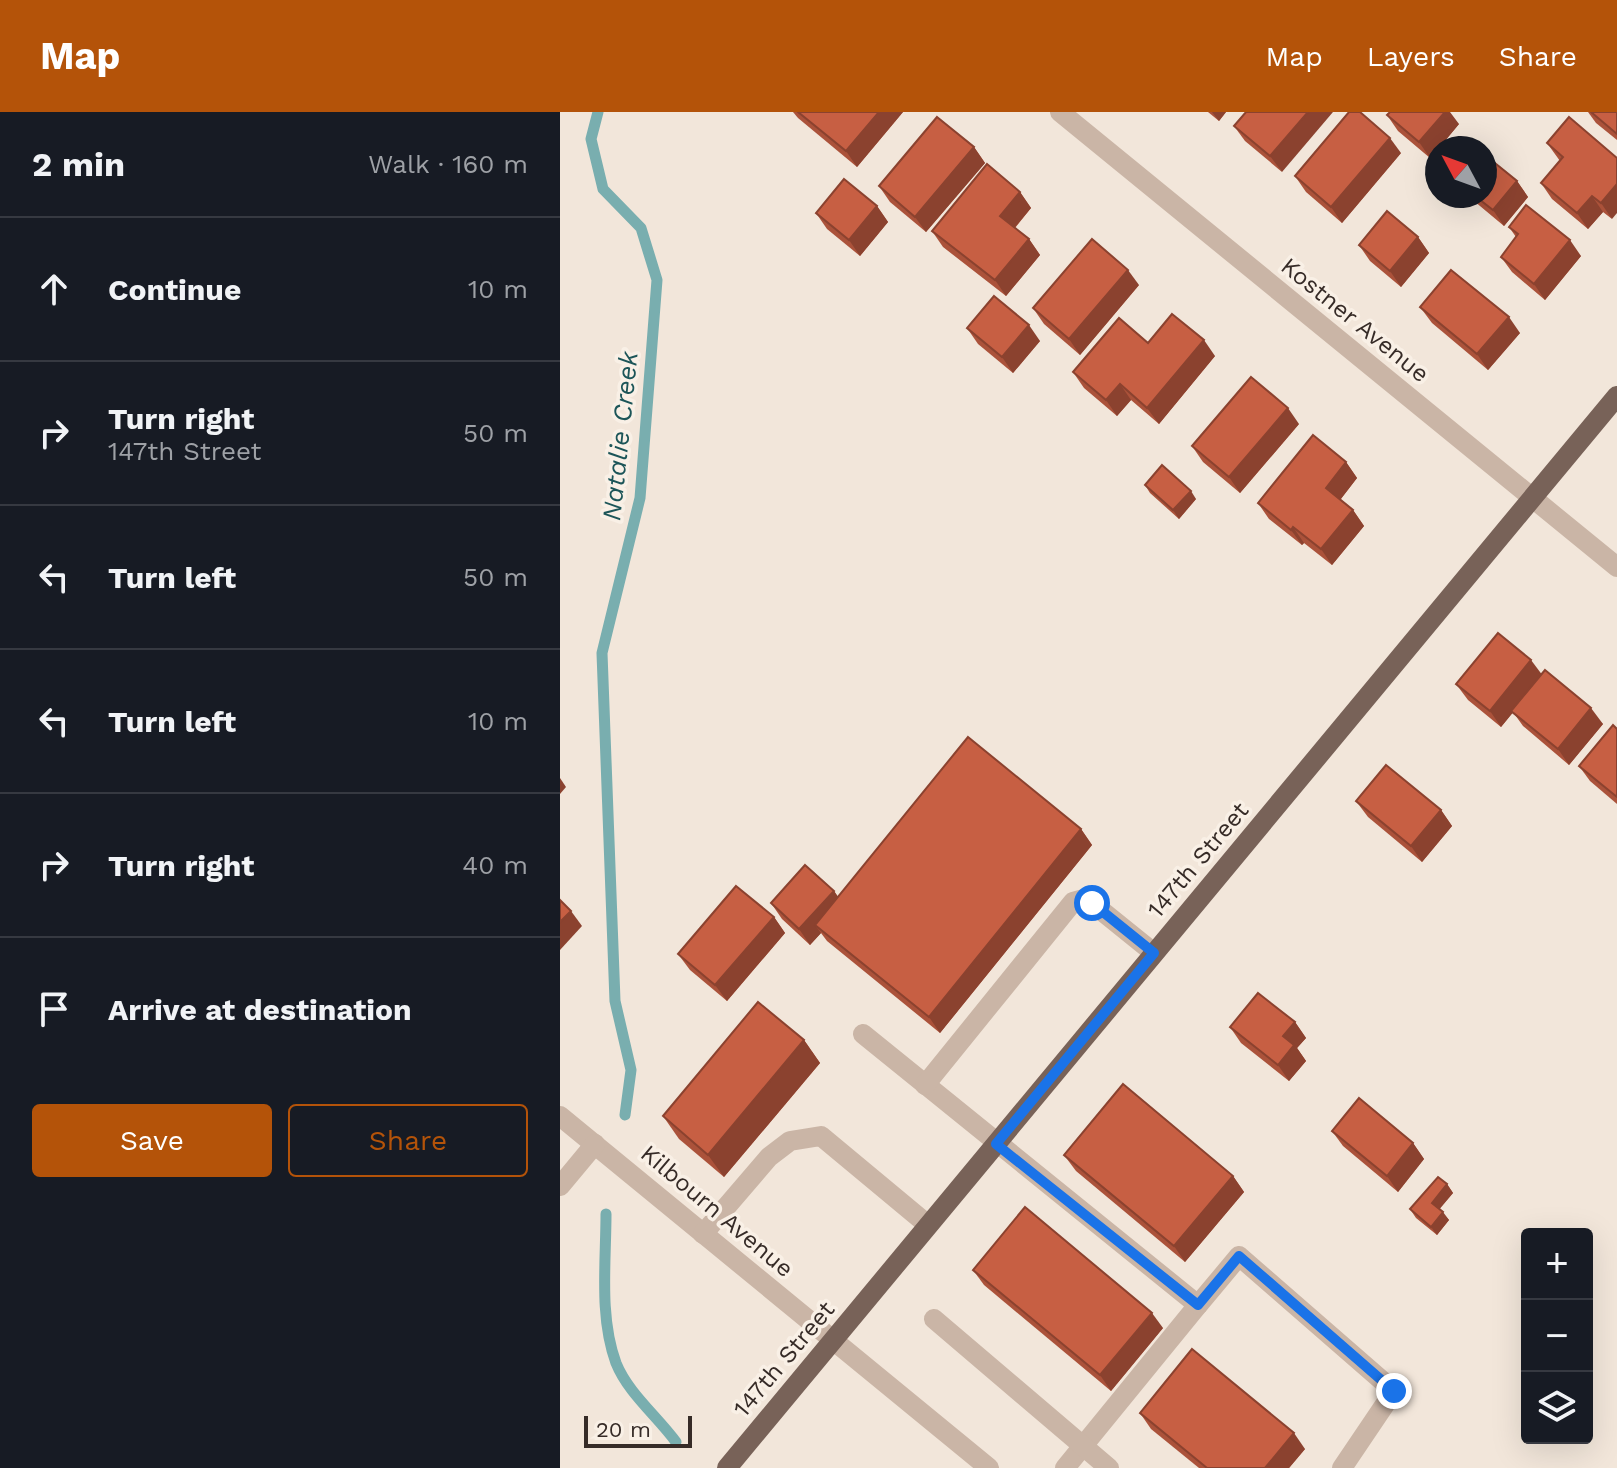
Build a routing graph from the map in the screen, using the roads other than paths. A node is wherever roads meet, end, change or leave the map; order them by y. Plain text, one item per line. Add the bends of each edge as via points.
1 (1060, 112) edge
2 (1617, 396) edge
3 (1532, 498) junction
4 (1617, 567) edge
5 (1154, 953) junction
6 (863, 1034) dead end
7 (925, 1085) junction
8 (560, 1116) edge
9 (595, 1144) junction
10 (996, 1144) junction
11 (560, 1186) edge
12 (928, 1225) junction
13 (703, 1234) junction
14 (1198, 1305) junction
15 (934, 1319) dead end
16 (833, 1340) junction
17 (1083, 1446) junction
18 (727, 1468) edge
19 (989, 1468) edge
20 (1065, 1468) edge
21 (1109, 1468) edge
22 (1342, 1468) edge

1 - 3 street, Kostner Avenue
2 - 3 main road, 147th Street
3 - 4 street, Kostner Avenue
3 - 5 main road, 147th Street
5 - 7 street via 1092,903 1073,902
5 - 10 main road, 147th Street
6 - 7 street
7 - 10 street
8 - 9 street, Kilbourn Avenue
9 - 11 street
9 - 13 street, Kilbourn Avenue
10 - 12 main road, 147th Street
10 - 14 street
12 - 13 street via 821,1136 790,1141 769,1157
12 - 16 main road, 147th Street
13 - 16 street, Kilbourn Avenue
14 - 17 street
14 - 22 street via 1239,1256 1394,1391
15 - 17 street
16 - 18 main road, 147th Street
16 - 19 street, Kilbourn Avenue
17 - 20 street
17 - 21 street

